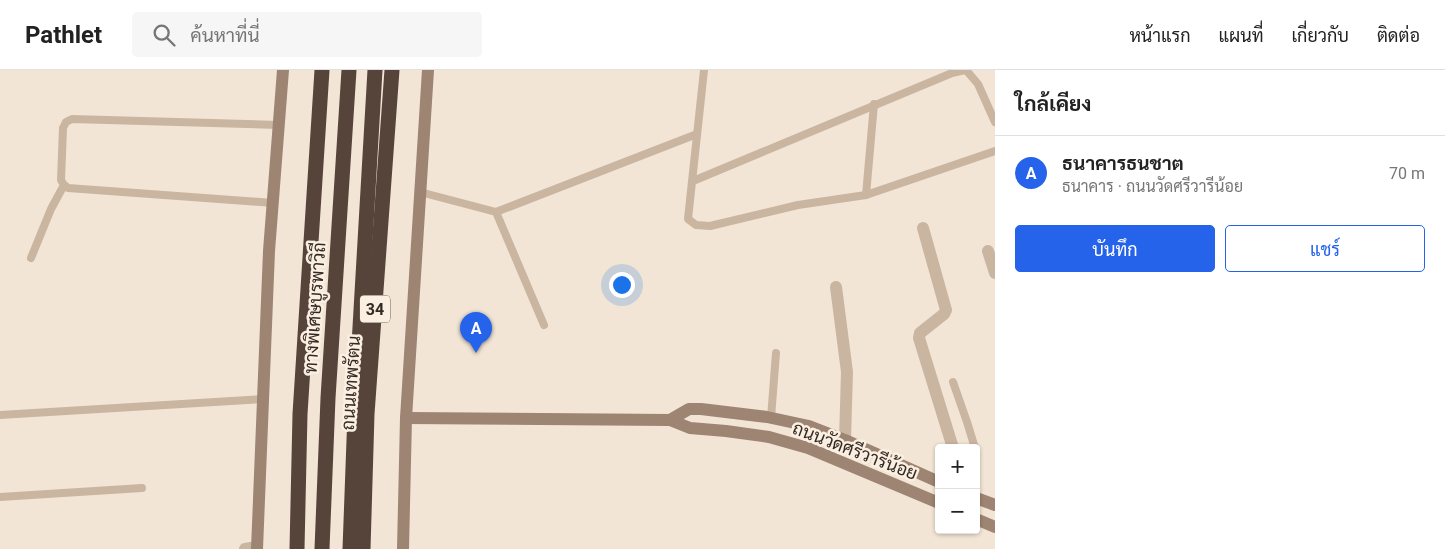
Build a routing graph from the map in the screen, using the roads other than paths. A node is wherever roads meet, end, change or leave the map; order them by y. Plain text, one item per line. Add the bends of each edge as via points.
1 (283, 70) edge
2 (322, 70) edge
3 (349, 70) edge
4 (375, 70) edge
5 (392, 70) edge
6 (428, 70) edge
7 (704, 70) edge
8 (966, 70) edge
9 (874, 104) junction
10 (995, 122) edge
11 (279, 125) junction
12 (697, 134) junction
13 (995, 150) edge
14 (693, 181) junction
15 (64, 185) junction
16 (420, 192) junction
17 (866, 195) junction
18 (273, 203) junction
19 (496, 212) junction
20 (923, 228) dead end
21 (988, 251) dead end
22 (31, 258) dead end
23 (995, 273) edge
24 (836, 287) dead end
25 (544, 325) dead end
26 (776, 353) dead end
27 (952, 382) dead end
28 (263, 399) junction
29 (0, 415) edge
30 (406, 418) junction
31 (771, 418) junction
32 (670, 420) junction
33 (845, 440) junction
34 (952, 444) edge
35 (974, 444) edge
36 (935, 480) edge
37 (142, 488) dead end
38 (0, 497) edge
39 (980, 499) edge
40 (935, 501) edge
41 (995, 505) edge
42 (980, 521) edge
43 (995, 527) edge
44 (253, 548) edge
45 (297, 549) edge
46 (322, 549) edge
47 (350, 549) edge
48 (363, 549) edge
49 (403, 549) edge

1 - 11 main road
2 - 45 highway via 300,414
3 - 46 highway, ทางพิเศษบูรพาวิถี
4 - 47 highway
5 - 48 highway, ถนนเทพรัตน / 34 via 367,414
6 - 16 main road, 34
7 - 12 lane
8 - 9 lane
8 - 10 lane via 978,84
9 - 14 lane
9 - 17 lane
11 - 15 lane via 72,119 63,128
11 - 18 main road
12 - 14 lane
12 - 19 lane
13 - 17 lane
14 - 17 lane via 688,219 696,225 710,226 798,205
15 - 18 lane via 68,188
15 - 22 lane
16 - 19 lane
16 - 30 main road, 34
18 - 28 main road
19 - 25 lane
20 - 34 street via 946,310 920,333 919,338
21 - 23 street
24 - 33 street via 847,372
26 - 31 lane
27 - 35 lane
28 - 29 lane
28 - 44 main road
30 - 32 main road, ถนนวัดศรีวารีน้อย
30 - 49 main road, 34
31 - 32 main road, ถนนวัดศรีวารีน้อย via 690,409
31 - 33 main road, ถนนวัดศรีวารีน้อย via 809,426
32 - 40 main road, ถนนวัดศรีวารีน้อย via 690,428 769,437 808,448
33 - 36 main road, ถนนวัดศรีวารีน้อย
37 - 38 lane
39 - 41 main road
42 - 43 main road

